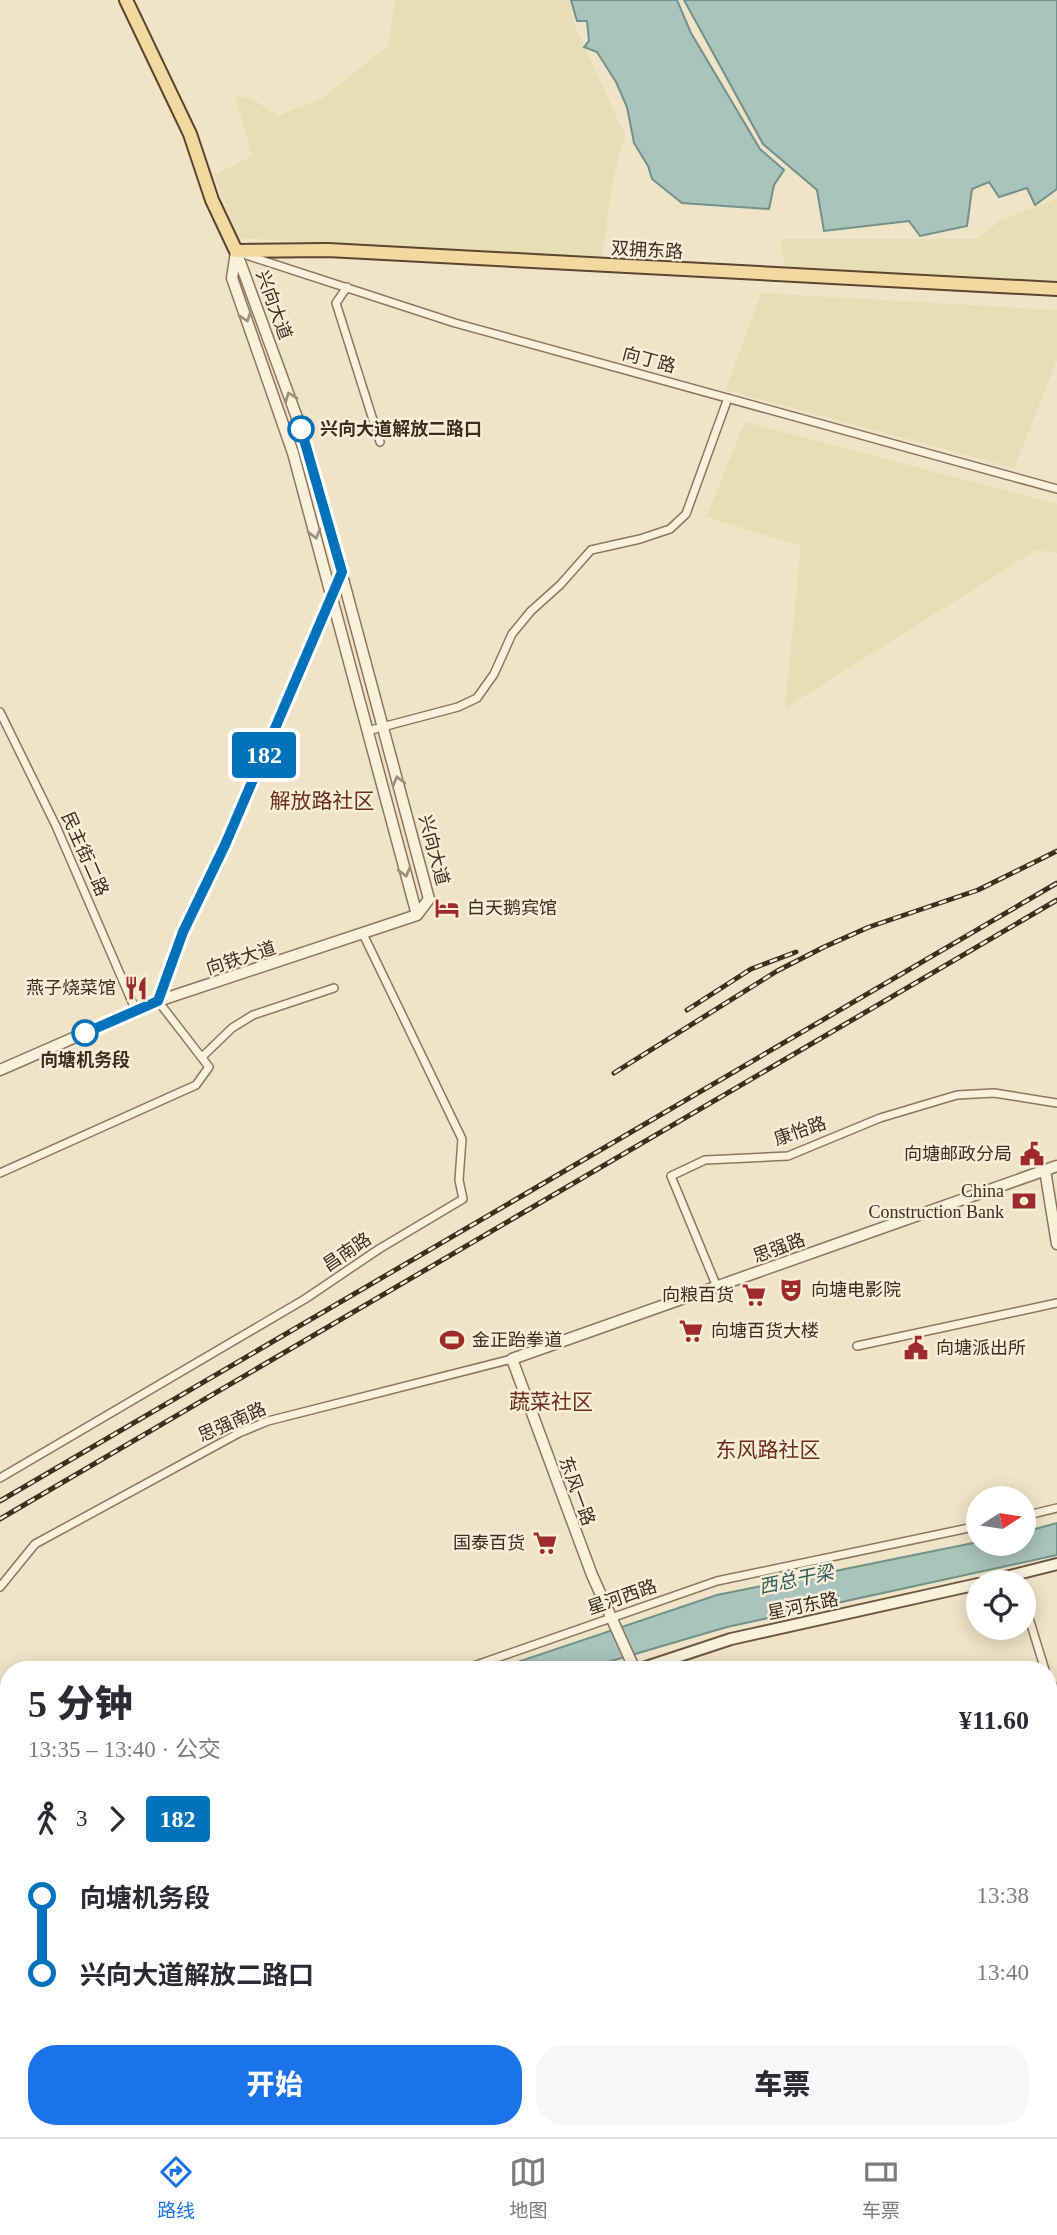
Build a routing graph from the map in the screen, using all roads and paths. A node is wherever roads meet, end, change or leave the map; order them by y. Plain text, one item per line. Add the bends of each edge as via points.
1 (126, 0) edge
2 (236, 251) junction
3 (347, 287) junction
4 (1057, 289) edge
5 (728, 398) junction
6 (380, 442) dead end
7 (1057, 489) edge
8 (342, 572) junction
9 (331, 596) junction
10 (0, 712) edge
11 (383, 727) junction
12 (367, 731) junction
13 (417, 915) junction
14 (363, 934) junction
15 (334, 988) dead end
16 (158, 1001) junction
17 (136, 1011) junction
18 (203, 1056) junction
19 (0, 1070) edge
20 (1057, 1103) edge
21 (1057, 1166) edge
22 (1045, 1170) junction
23 (0, 1173) edge
24 (1057, 1244) edge
25 (717, 1287) junction
26 (1057, 1303) edge
27 (857, 1346) dead end
28 (512, 1359) junction
29 (0, 1478) edge
30 (1057, 1508) edge
31 (1036, 1513) edge
32 (966, 1529) edge
33 (1057, 1564) edge
34 (1036, 1571) edge
35 (0, 1587) edge
36 (966, 1587) edge
37 (610, 1617) junction
38 (1036, 1640) edge
39 (487, 1661) edge
40 (630, 1661) edge
41 (664, 1661) edge
42 (1042, 1661) edge

1 - 2 main road, 兴向大道 via 190,134 212,200
2 - 3 street, 向丁路
2 - 4 main road, 双拥东路 via 328,250
8 -> 2 street, 兴向大道 via 307,445
2 -> 9 street, 兴向大道 via 232,278 293,453
3 - 5 street, 向丁路 via 456,323
3 - 6 street via 336,303
5 - 7 street, 向丁路
5 - 11 street via 686,514 670,529 591,550 512,634 477,698
8 - 9 street
8 - 11 street, 兴向大道
9 - 12 street, 兴向大道
9 - 16 street via 183,932
10 - 17 street, 民主街二路 via 56,826
11 - 12 street
13 -> 11 street, 兴向大道 via 429,898
12 -> 13 street, 兴向大道
13 - 14 street, 向铁大道
14 - 16 street, 向铁大道
14 - 29 street, 昌南路 via 462,1139 459,1180 463,1199 305,1299
15 - 18 street via 253,1015
16 - 17 street, 向铁大道
16 - 18 street
17 - 19 street, 向铁大道
18 - 23 street via 209,1067 196,1085
20 - 25 street, 康怡路 via 994,1093 957,1096 880,1118 788,1156 705,1160 671,1176
21 - 22 street, 思强路
22 - 24 street
22 - 25 street, 思强路
25 - 28 street, 思强路
26 - 27 street
28 - 35 street, 思强南路 via 268,1421 239,1433 35,1544
28 - 37 street, 东风一路
30 - 31 street
32 - 37 street, 星河西路 via 717,1581
33 - 34 main road
36 - 41 main road, 星河东路 via 731,1639
37 - 39 street, 星河西路
37 - 40 street, 东风一路
38 - 42 street

